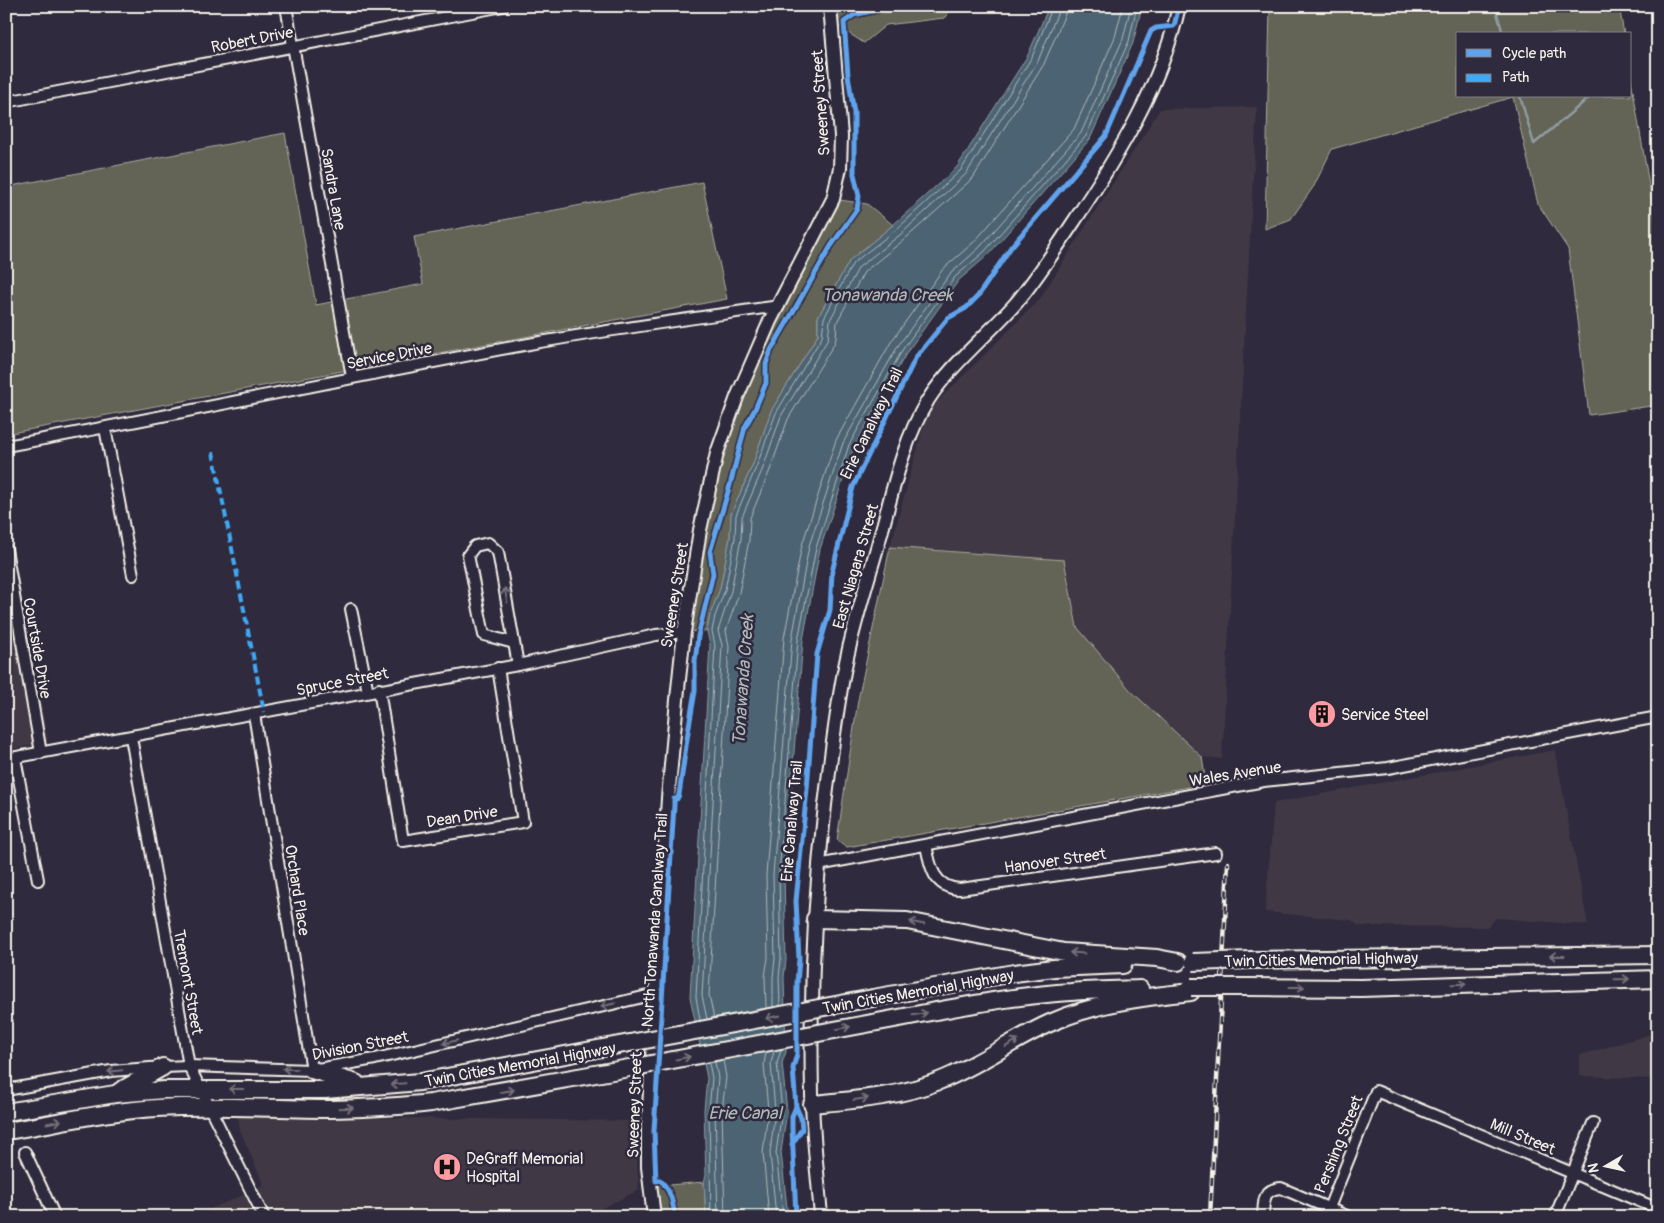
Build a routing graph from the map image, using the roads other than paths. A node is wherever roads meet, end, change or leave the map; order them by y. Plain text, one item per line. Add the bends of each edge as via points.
1 (286, 6) edge
2 (503, 6) edge
3 (830, 6) edge
4 (1178, 6) edge
5 (293, 46) junction
6 (6, 102) edge
7 (779, 306) junction
8 (352, 377) junction
9 (105, 428) junction
10 (6, 446) edge
11 (6, 549) edge
12 (133, 575) dead end
13 (351, 609) dead end
14 (684, 632) junction
15 (514, 643) junction
16 (518, 665) junction
17 (498, 668) junction
18 (379, 689) junction
19 (368, 692) junction
20 (254, 714) junction
21 (1658, 717) edge
22 (131, 737) junction
23 (41, 753) junction
24 (11, 759) edge
25 (926, 845) junction
26 (1216, 853) dead end
27 (818, 865) junction
28 (38, 880) dead end
29 (815, 919) junction
30 (1658, 955) edge
31 (1185, 962) junction
32 (1658, 978) edge
33 (1191, 990) junction
34 (656, 994) junction
35 (189, 1066) junction
36 (163, 1067) junction
37 (312, 1070) junction
38 (373, 1087) junction
39 (200, 1089) junction
40 (6, 1090) edge
41 (1376, 1091) joint
42 (115, 1094) junction
43 (812, 1104) junction
44 (210, 1107) junction
45 (6, 1112) edge
46 (1593, 1123) dead end
47 (6, 1131) edge
48 (25, 1152) dead end
49 (1573, 1174) junction
50 (1329, 1208) junction
51 (1658, 1209) edge
52 (55, 1217) edge
53 (264, 1217) edge
54 (654, 1217) edge
55 (821, 1217) edge
56 (1263, 1217) edge
57 (1349, 1217) edge
58 (1555, 1217) edge

1 - 5 street, Sandra Lane
2 - 5 street, Robert Drive
3 - 7 street, Sweeney Street via 841,136 840,168 834,198
4 - 27 street, East Niagara Street via 1174,26 1148,94 1088,200 1028,288 949,372 928,400 915,425 902,459 846,659
5 - 6 street, Robert Drive
5 - 8 street, Sandra Lane
7 - 8 street, Service Drive via 532,344
7 - 14 street, Sweeney Street via 737,397 717,453 700,530
8 - 9 street, Service Drive
9 - 10 street, Service Drive
9 - 12 street
11 - 23 street, Courtside Drive
13 - 19 street
14 - 16 street, Spruce Street via 656,635
14 - 34 street, Sweeney Street via 668,798
15 -> 15 street via 498,552 488,543 475,546 468,555 484,635
15 - 16 street
16 - 17 street, Spruce Street
17 - 18 street, Spruce Street
17 - 18 street, Dean Drive via 523,822 402,841
18 - 19 street, Spruce Street
19 - 20 street, Spruce Street
20 - 22 street, Spruce Street
20 - 37 street, Orchard Place
21 - 25 street, Wales Avenue via 1388,768 1264,781
22 - 23 street, Spruce Street
22 - 35 street, Tremont Street
23 - 24 street, Spruce Street
24 - 28 street
25 - 26 street, Hanover Street via 938,880 943,885 960,889
25 - 27 street, Wales Avenue
27 - 29 street, East Niagara Street
31 -> 29 main road via 1064,952 907,921
29 - 43 street, East Niagara Street
30 -> 31 main road, Twin Cities Memorial Highway, bridge
31 -> 38 main road, Twin Cities Memorial Highway, bridge via 1014,973 420,1082
33 -> 32 main road, Twin Cities Memorial Highway, bridge
43 -> 33 main road via 918,1088 961,1072 1070,1014 1108,1003
44 -> 33 main road, Twin Cities Memorial Highway, bridge via 332,1109 404,1106 486,1095 987,1002 1071,992
34 -> 37 street, Division Street via 375,1059
34 - 54 street, Sweeney Street via 648,1142
35 - 36 street, Division Street
37 -> 35 street, Division Street
35 - 39 street, Tremont Street
36 -> 40 street, Division Street via 111,1071
36 - 42 main road
37 - 38 main road
38 -> 39 main road, Twin Cities Memorial Highway
39 - 42 main road, Twin Cities Memorial Highway
39 - 44 street, Tremont Street
41 - 49 street, Mill Street
41 - 50 street, Pershing Street
42 - 45 main road, Twin Cities Memorial Highway
43 - 55 street, East Niagara Street
47 -> 44 main road, Twin Cities Memorial Highway via 99,1113
44 - 53 street, Tremont Street
46 - 49 street
48 - 52 street
49 - 51 street, Mill Street
49 - 58 street
50 - 56 street via 1275,1188 1266,1195
50 - 57 street

